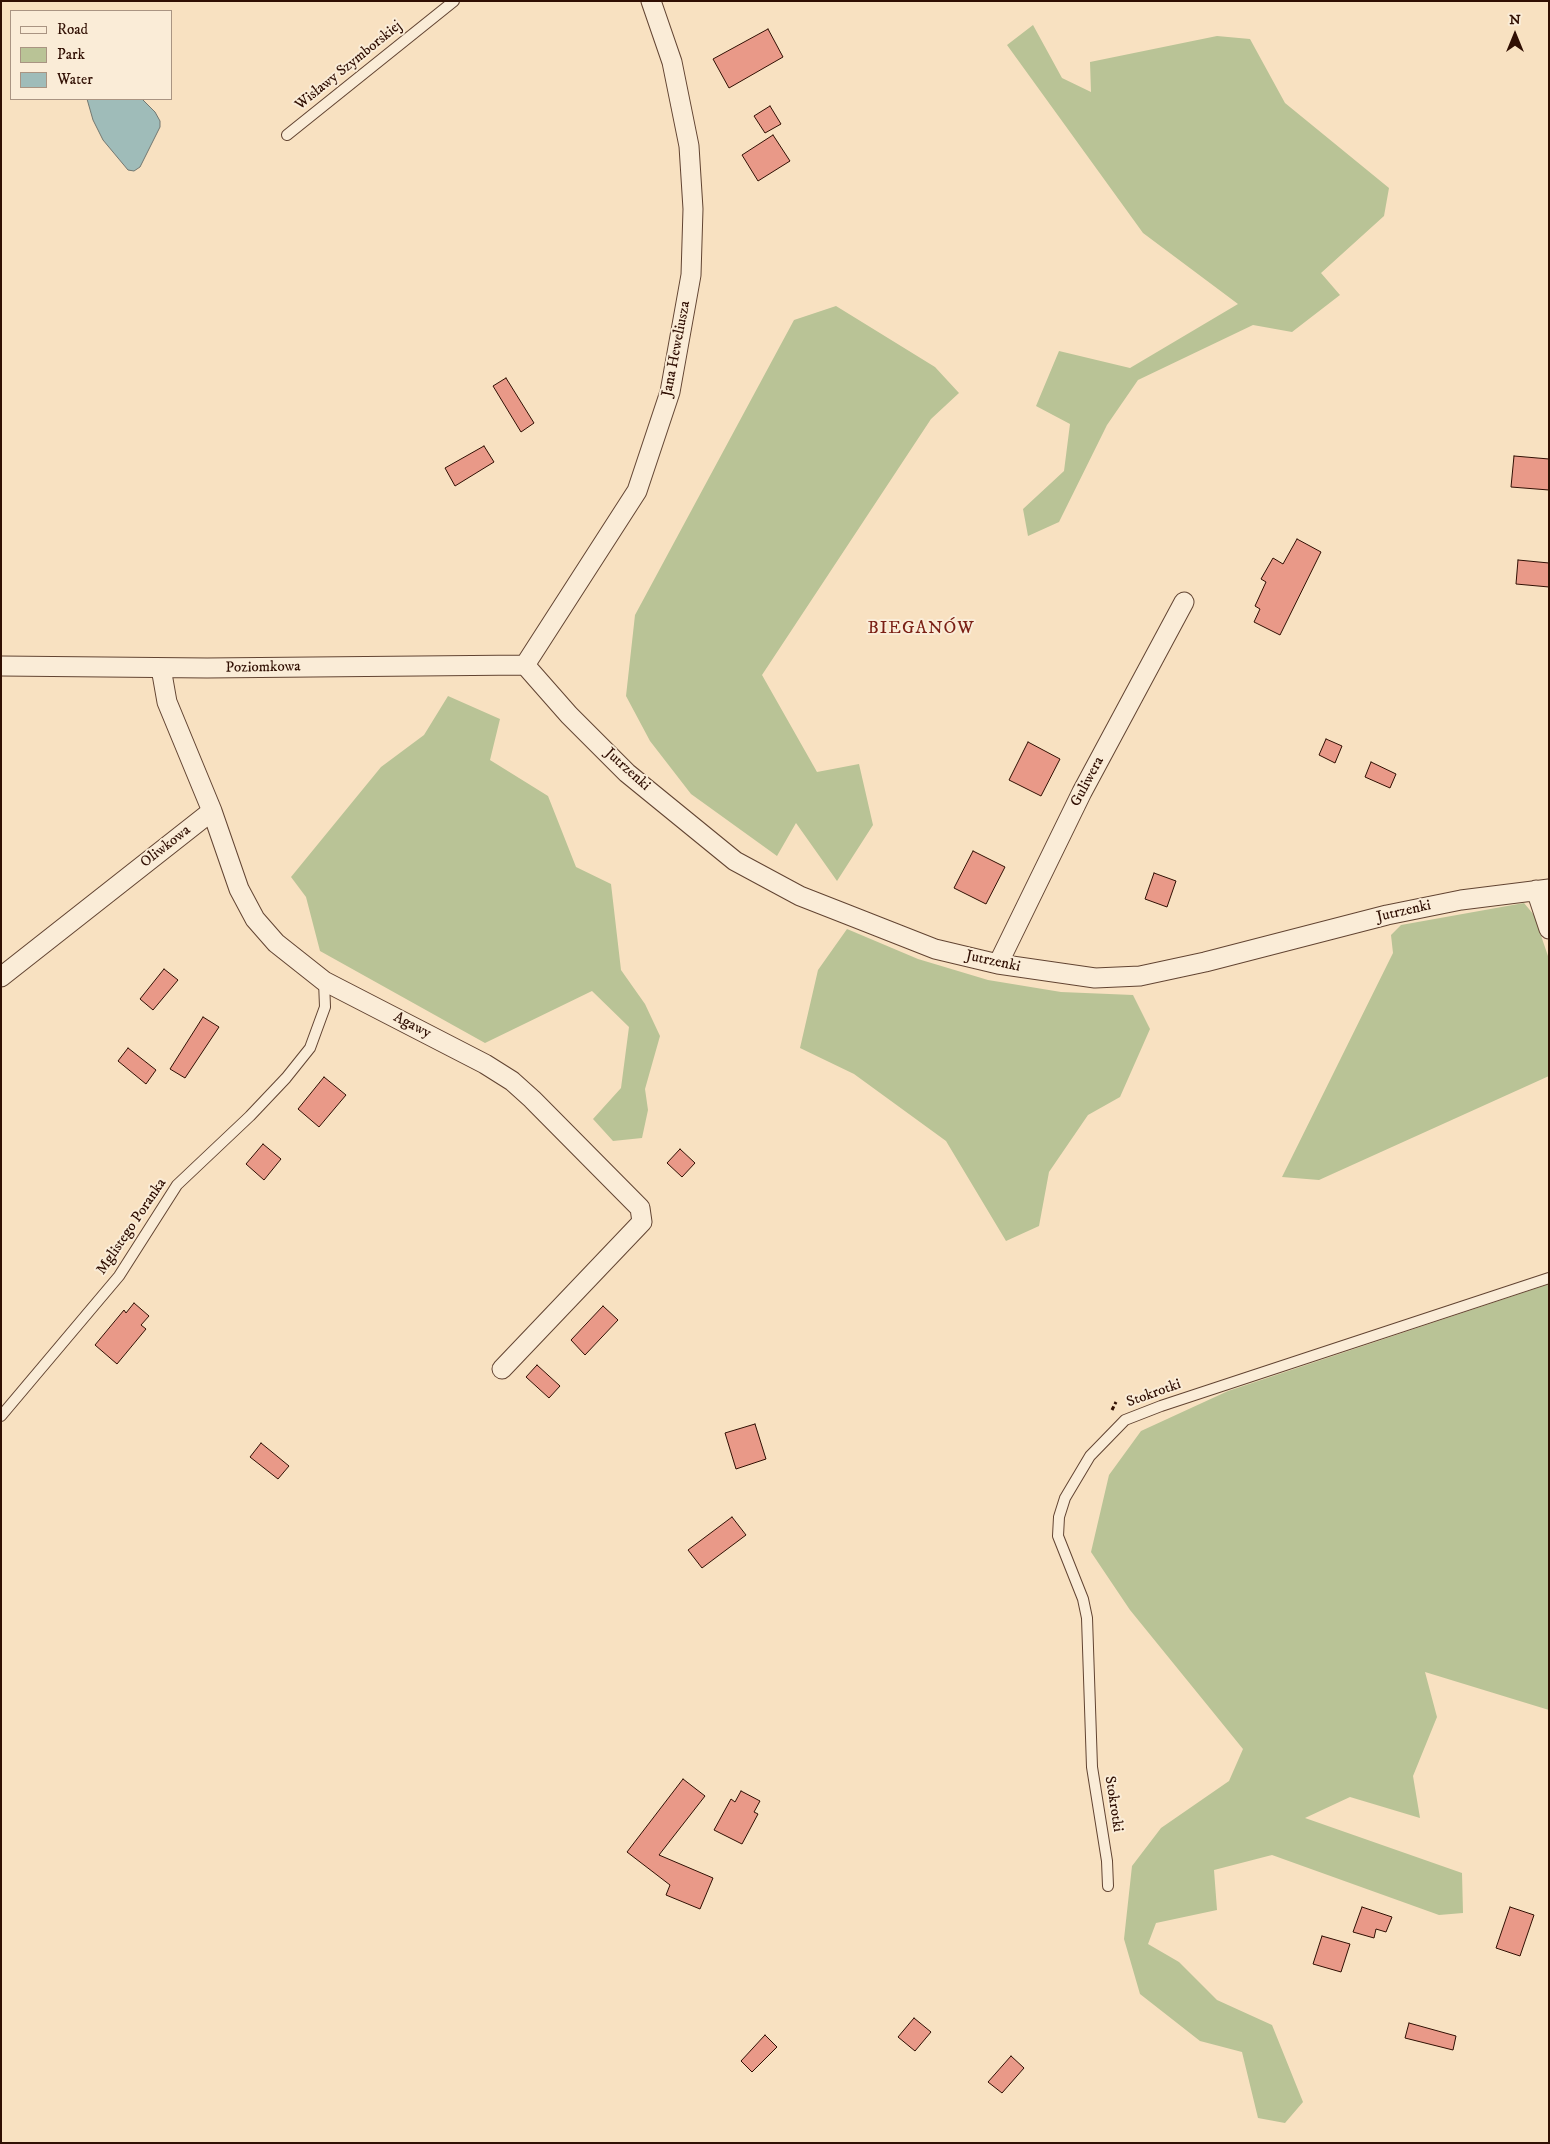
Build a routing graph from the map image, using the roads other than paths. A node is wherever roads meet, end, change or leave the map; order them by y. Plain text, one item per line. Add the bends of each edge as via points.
1 (454, 1) edge
2 (651, 1) edge
3 (287, 136) dead end
4 (1184, 602) dead end
5 (525, 665) junction
6 (1, 666) edge
7 (161, 668) junction
8 (212, 810) junction
9 (1543, 890) edge
10 (1549, 929) edge
11 (998, 964) junction
12 (1, 977) edge
13 (324, 981) junction
14 (1549, 1278) edge
15 (502, 1369) dead end
16 (1, 1416) edge
17 (1108, 1886) dead end

1 - 3 lane, Wisławy Szymborskiej
2 - 5 street, Jana Heweliusza via 672,62 689,146 693,209 691,275 670,392 638,491
4 - 11 street, Guliwera via 1082,792
5 - 7 street, Poziomkowa
5 - 11 street, Jutrzenki via 569,715 627,772 735,861 800,896 935,949
6 - 7 street, Poziomkowa
7 - 8 street via 167,702
8 - 12 street, Oliwkowa
8 - 13 street, Agawy via 240,888 255,919 276,943
9 - 10 street
9 - 11 street, Jutrzenki via 1461,900 1396,913 1140,976 1095,978
13 - 15 street, Agawy via 512,1081 640,1208 642,1222
13 - 16 lane, Mglistego Poranka via 325,1007 310,1048 250,1116 177,1185 119,1276
14 - 17 lane, Stokrotki via 1161,1406 1125,1420 1090,1456 1065,1498 1058,1517 1058,1536 1083,1599 1087,1618 1092,1767

